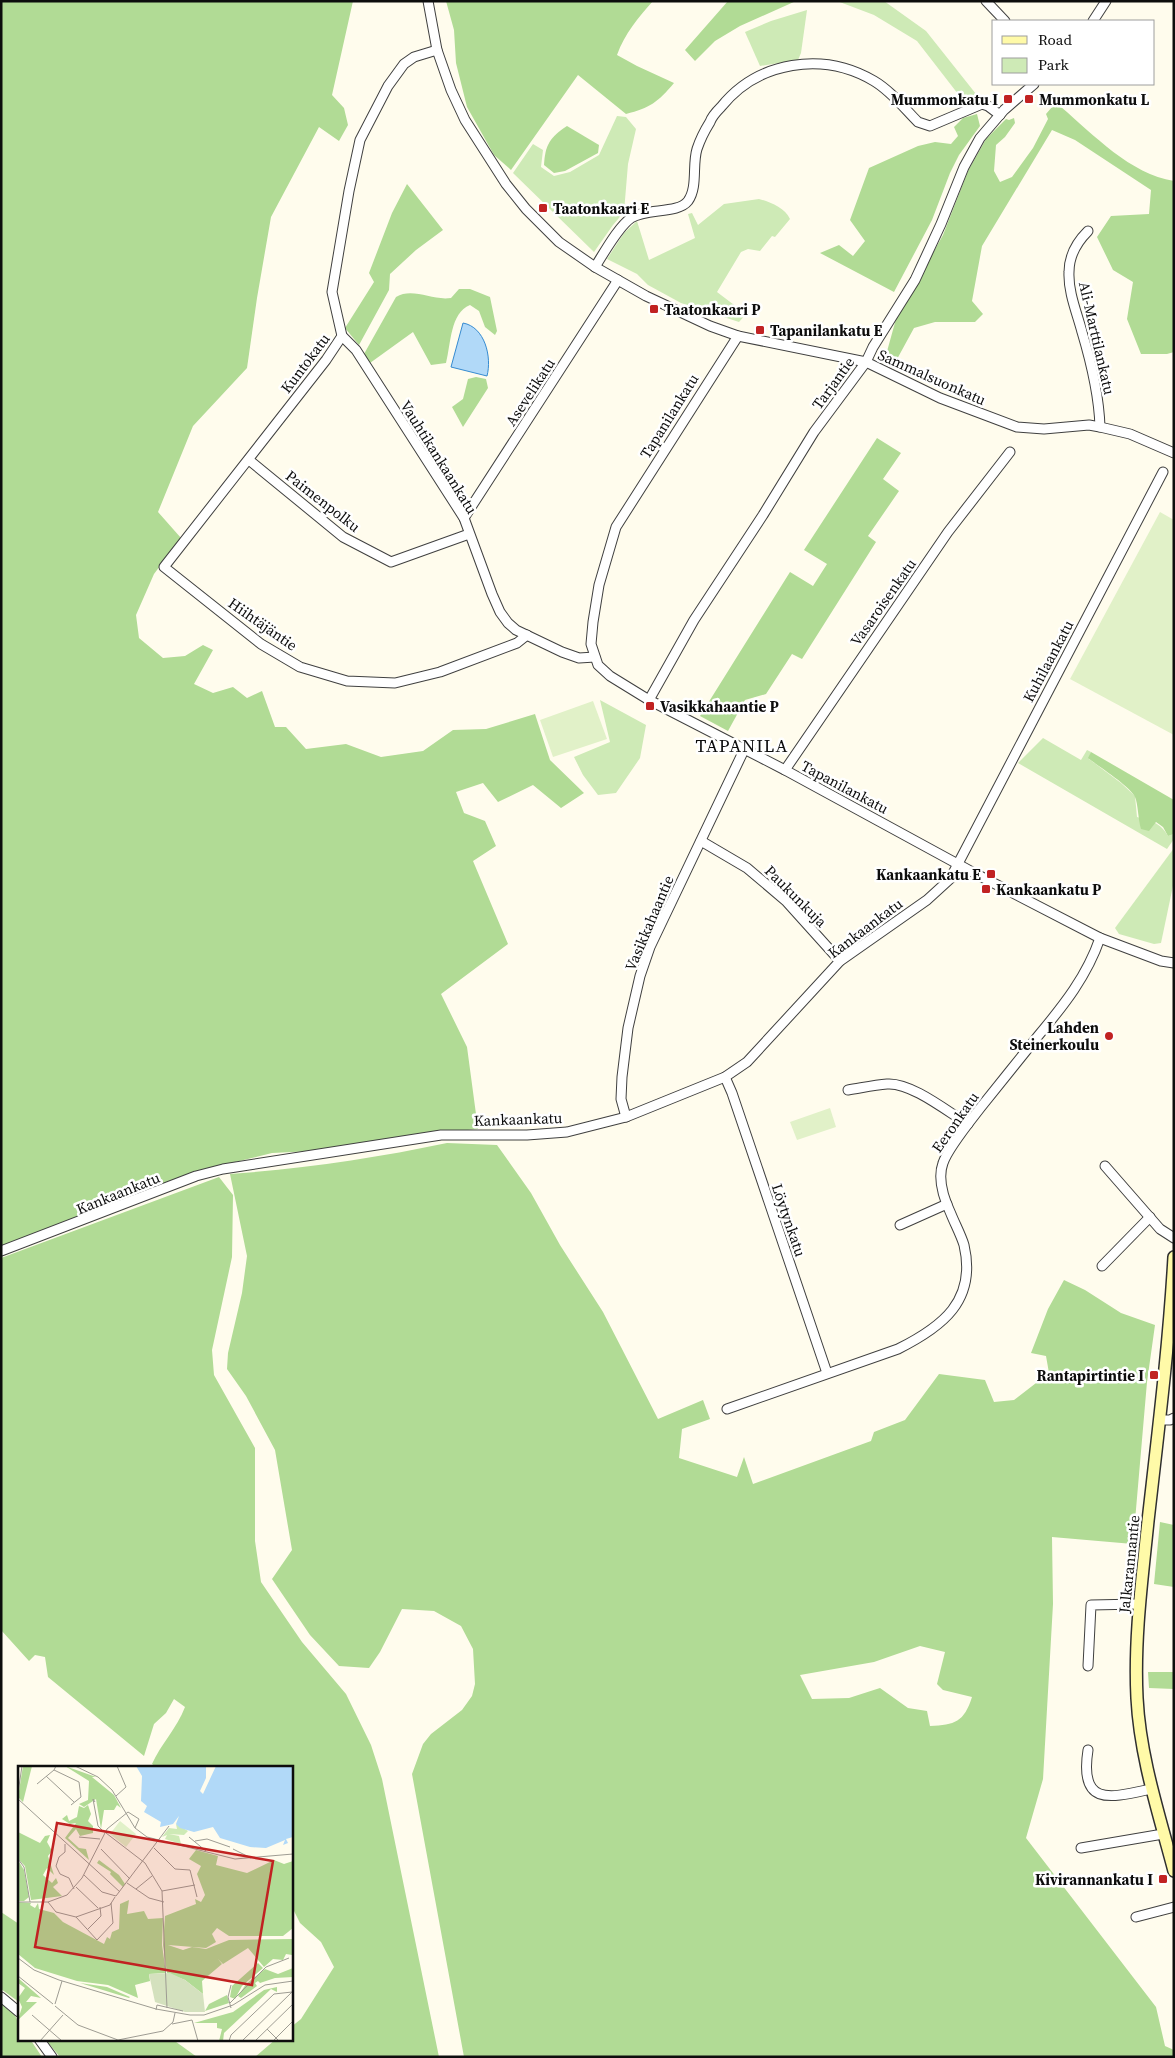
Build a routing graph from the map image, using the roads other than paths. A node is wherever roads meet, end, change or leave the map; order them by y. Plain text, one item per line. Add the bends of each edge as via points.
1 (428, 1) edge
2 (986, 1) edge
3 (1106, 1) edge
4 (1004, 20) edge
5 (1094, 20) edge
6 (437, 50) junction
7 (1033, 85) edge
8 (1000, 115) junction
9 (1088, 231) dead end
10 (595, 267) junction
11 (618, 280) junction
12 (342, 336) junction
13 (738, 336) junction
14 (866, 362) junction
15 (1100, 427) junction
16 (1173, 450) edge
17 (1010, 452) dead end
18 (249, 460) junction
19 (1162, 472) dead end
20 (464, 518) junction
21 (469, 534) junction
22 (164, 567) joint
23 (527, 635) junction
24 (595, 656) junction
25 (649, 700) junction
26 (744, 750) junction
27 (785, 770) junction
28 (701, 841) junction
29 (958, 864) junction
30 (1100, 938) junction
31 (840, 961) junction
32 (1174, 963) edge
33 (725, 1077) junction
34 (848, 1090) dead end
35 (626, 1117) junction
36 (968, 1124) junction
37 (1105, 1166) dead end
38 (947, 1204) junction
39 (1150, 1217) junction
40 (900, 1225) dead end
41 (1174, 1238) edge
42 (1, 1251) edge
43 (1174, 1257) edge
44 (1102, 1266) dead end
45 (827, 1373) junction
46 (727, 1409) dead end
47 (1174, 1418) edge
48 (1160, 1420) junction
49 (1139, 1604) junction
50 (1088, 1666) dead end
51 (1088, 1750) dead end
52 (1152, 1789) junction
53 (1163, 1834) junction
54 (1081, 1848) dead end
55 (1171, 1851) edge
56 (1174, 1872) edge
57 (1174, 1907) edge
58 (1136, 1917) dead end
59 (1, 1997) edge
60 (18, 2011) edge
61 (40, 2040) edge
62 (52, 2057) edge

1 - 6 street, Sammalsuonkatu
2 - 4 street
3 - 5 street
6 - 10 street, Sammalsuonkatu via 465,120 506,184 559,242
6 - 12 street, Kuntokatu via 414,57 404,64 388,86 360,140 332,292
7 - 8 street, Tarjantie
8 - 10 street via 982,104 925,126 884,88 864,75 837,66 808,62 779,67 755,77 732,93 711,119 696,150 692,194 684,205 631,218
8 - 14 street, Tarjantie via 980,138 964,167 915,280
9 - 15 street, Ali-Marttilankatu via 1072,254 1068,271 1088,350
10 - 11 street, Sammalsuonkatu
11 - 13 street, Sammalsuonkatu via 687,316
11 - 20 street, Asevelikatu
12 - 18 street, Kuntokatu
12 - 20 street, Vauhtikankaankatu via 356,350
13 - 14 street, Sammalsuonkatu
13 - 24 street, Tapanilankatu via 616,527 599,585 591,644
14 - 15 street, Sammalsuonkatu via 940,398 1017,427
14 - 25 street, Tarjantie via 814,432 694,620
15 - 16 street, Sammalsuonkatu
17 - 27 street, Vasaroisenkatu via 948,532
18 - 21 street, Paimenpolku via 343,537 391,562
18 - 22 street, Kuntokatu
19 - 29 street, Kuhilaankatu
20 - 21 street, Vauhtikankaankatu
21 - 23 street, Vauhtikankaankatu via 500,612 516,630
22 - 23 street, Hiihtäjäntie via 261,644 300,667 347,681 395,683 440,672 517,643
23 - 24 street, Vauhtikankaankatu via 579,658
24 - 25 street, Tapanilankatu via 598,665 610,676
25 - 26 street, Tapanilankatu
26 - 27 street, Tapanilankatu
26 - 28 street, Vasikkahaantie
27 - 29 street, Tapanilankatu
28 - 31 street, Paukunkuja via 747,868 786,900
28 - 35 street, Vasikkahaantie via 650,947 640,976 628,1028 622,1077 621,1099
29 - 30 street, Tapanilankatu
29 - 31 street, Kankaankatu via 940,889
30 - 32 street, Tapanilankatu
30 - 36 street, Eeronkatu via 1087,970 1069,1000
31 - 33 street, Kankaankatu via 747,1062
33 - 35 street, Kankaankatu
33 - 45 street, Löytynkatu
34 - 36 street via 895,1084 917,1092
35 - 42 street, Kankaankatu via 567,1132 440,1135 223,1169 196,1176
36 - 38 street, Eeronkatu via 943,1162 941,1182
37 - 39 street
38 - 40 street
38 - 45 street, Eeronkatu via 964,1245 967,1274 957,1305 945,1320 898,1349
39 - 41 street
39 - 44 street
43 - 48 main road, Jalkarannantie
45 - 46 street, Eeronkatu
47 - 48 street
48 - 49 main road, Jalkarannantie
49 - 50 street via 1091,1605
49 - 52 main road, Jalkarannantie via 1137,1699
51 - 52 street via 1088,1784 1099,1795
52 - 53 main road, Jalkarannantie
53 - 54 street
53 - 55 main road, Jalkarannantie
55 - 56 main road, Jalkarannantie
57 - 58 street
59 - 60 street
61 - 62 street

